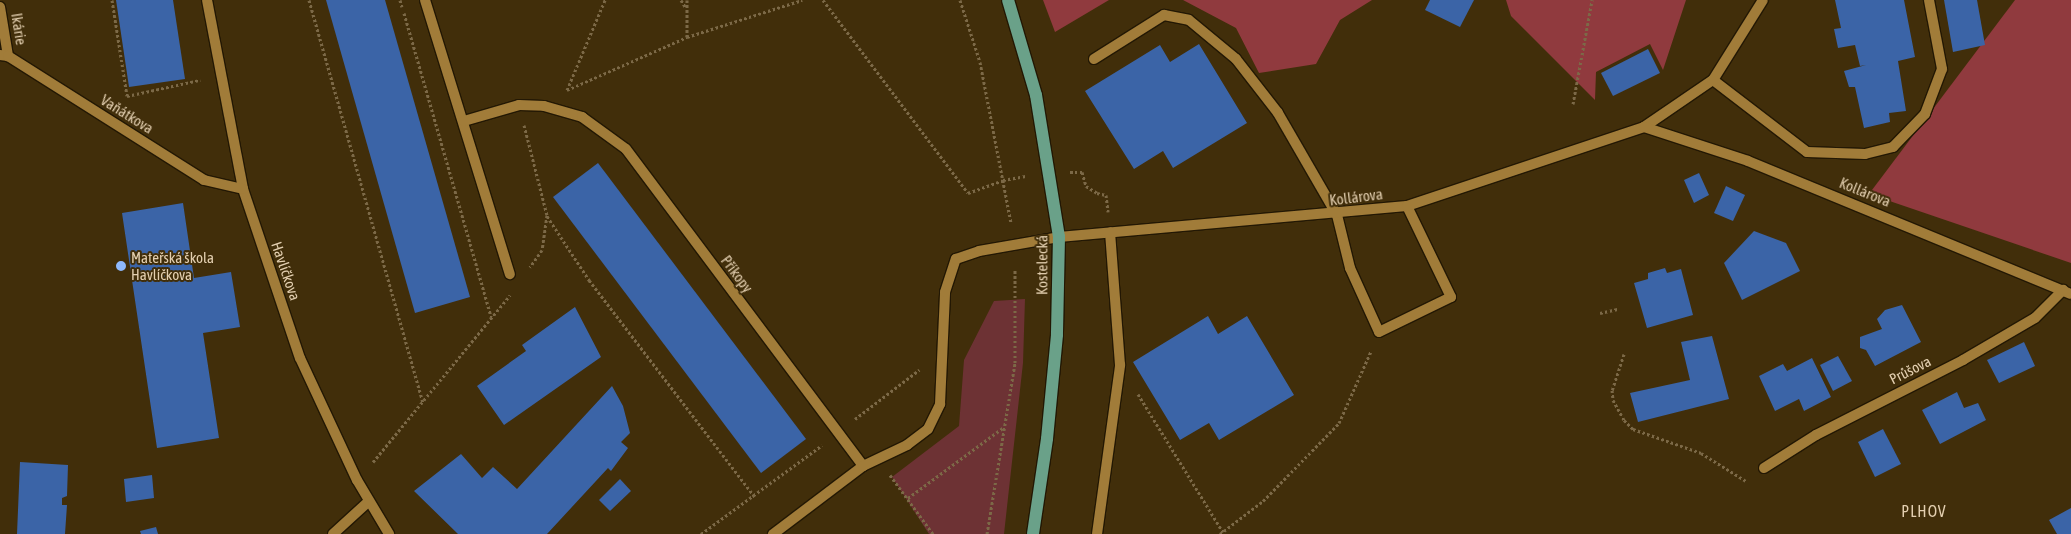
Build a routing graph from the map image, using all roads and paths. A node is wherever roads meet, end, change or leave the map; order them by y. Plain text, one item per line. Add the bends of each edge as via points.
1 (112, 0) edge
2 (207, 0) edge
3 (309, 0) edge
4 (400, 0) edge
5 (425, 0) edge
6 (605, 0) edge
7 (681, 0) edge
8 (686, 0) edge
9 (802, 0) edge
10 (823, 0) edge
11 (960, 0) edge
12 (1008, 0) edge
13 (1592, 0) edge
14 (1762, 0) edge
15 (1929, 0) edge
16 (0, 7) edge
17 (686, 9) junction
18 (688, 37) junction
19 (4, 56) edge
20 (1094, 60) dead end
21 (219, 75) junction
22 (1713, 80) junction
23 (567, 90) junction
24 (559, 93) dead end
25 (1573, 104) dead end
26 (519, 105) junction
27 (464, 121) junction
28 (1644, 127) junction
29 (1049, 173) junction
30 (1003, 180) junction
31 (243, 189) junction
32 (1407, 206) junction
33 (547, 215) junction
34 (1336, 215) junction
35 (1011, 223) dead end
36 (1110, 232) junction
37 (1059, 237) junction
38 (1016, 270) dead end
39 (510, 274) dead end
40 (526, 274) dead end
41 (515, 290) dead end
42 (2067, 292) edge
43 (1618, 309) dead end
44 (1600, 313) dead end
45 (491, 318) junction
46 (1379, 332) junction
47 (1624, 354) dead end
48 (1120, 365) junction
49 (423, 404) junction
50 (1004, 427) junction
51 (878, 459) junction
52 (863, 466) junction
53 (1764, 468) dead end
54 (357, 480) junction
55 (1746, 481) dead end
56 (755, 498) dead end
57 (908, 498) junction
58 (368, 502) junction
59 (1221, 533) edge
60 (333, 534) edge
61 (389, 534) edge
62 (773, 534) edge
63 (933, 534) edge
64 (987, 534) edge
65 (1032, 534) edge
66 (1097, 534) edge

1 - 21 path via 127,96
2 - 21 street, Havlíčkova
3 - 49 path
4 - 45 path
5 - 27 street
6 - 23 path
7 - 17 path
8 - 17 path
9 - 18 path
10 - 30 path via 968,192
11 - 30 path via 980,62
12 - 29 main road, Kostelecká via 1036,95
13 - 25 path
14 - 22 street, Kollárova
15 - 22 street via 1942,69 1925,114 1893,147 1865,154 1807,152
16 - 19 street, Ikárie
17 - 18 path
18 - 23 path
19 - 31 street, Vaňátkova via 204,180
20 - 34 street via 1164,15 1189,20 1236,59 1278,113
21 - 31 street, Havlíčkova
22 - 28 street, Kollárova
23 - 24 path
26 - 27 street, Příkopy
26 - 33 path
26 - 52 street, Příkopy via 544,106 582,117 626,150
27 - 39 street
28 - 32 street, Kollárova
28 - 42 street, Kollárova via 1748,161
29 - 30 path
29 - 36 path via 1082,172 1086,186 1106,195
29 - 37 main road, Kostelecká
30 - 35 path
31 - 54 street, Havlíčkova via 300,358
32 - 34 street, Kollárova
32 - 46 street via 1451,297
33 - 40 path via 542,250
33 - 56 path via 588,280
34 - 36 street, Kollárova
34 - 46 street via 1350,268
36 - 37 street, Kollárova
36 - 48 street
37 - 51 street, Kollárova via 979,251 956,259 945,292 940,404 928,429 907,445
37 - 65 main road, Kostelecká via 1057,335 1047,439
38 - 50 path via 1015,363
41 - 45 path
42 - 53 street, Průšova via 2034,318 1991,344 1816,435
43 - 44 path
45 - 49 path
46 - 59 path via 1339,423 1263,501
47 - 55 path via 1612,390 1613,400 1624,420 1634,429 1701,453
48 - 59 path
48 - 66 street
49 - 54 path
50 - 57 path
50 - 64 path
51 - 52 street
51 - 57 path
52 - 62 street
54 - 58 street, Havlíčkova
57 - 63 path
58 - 60 street
58 - 61 street, Havlíčkova

